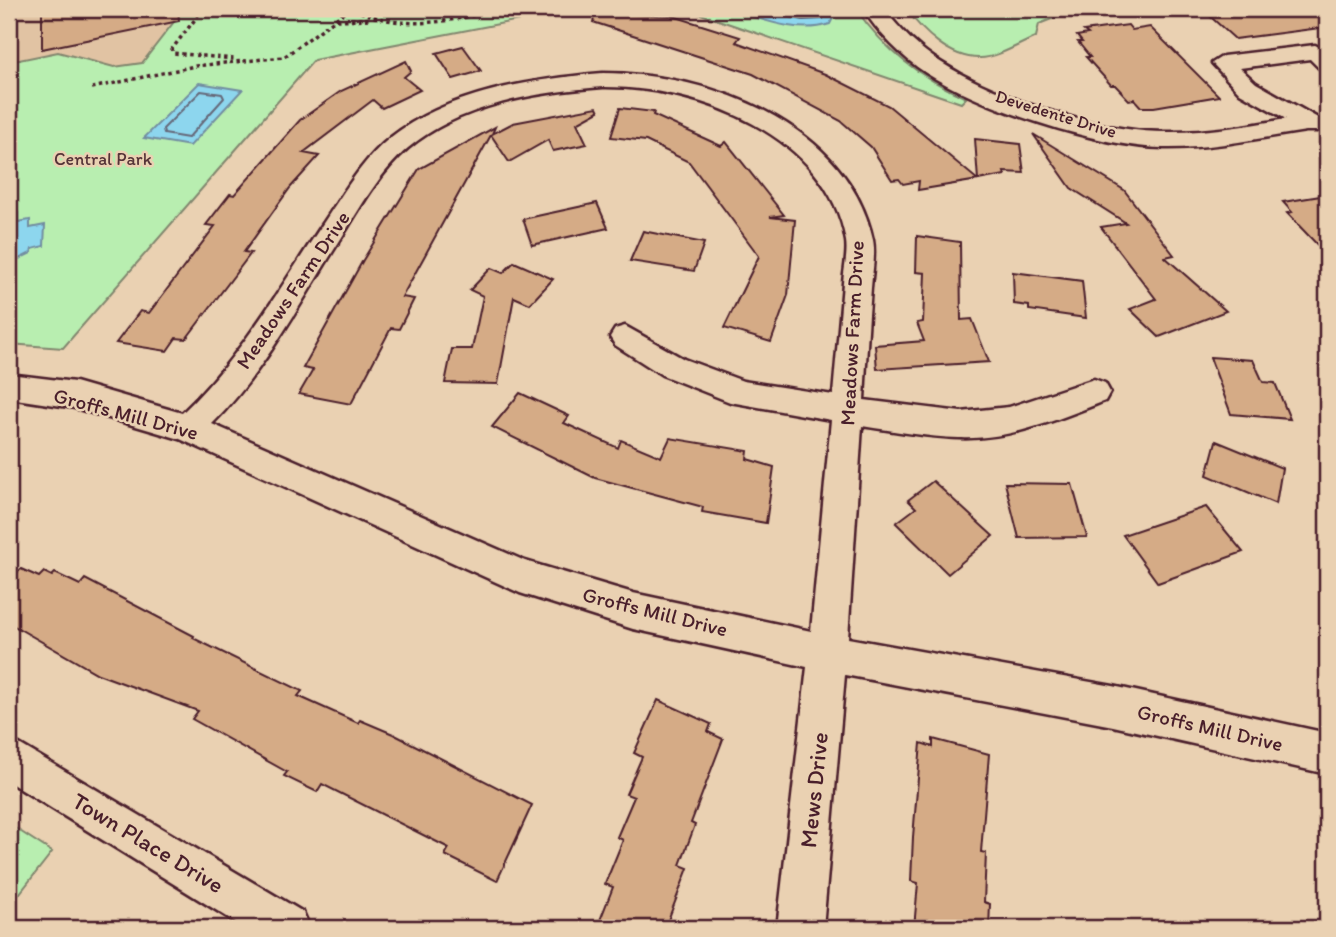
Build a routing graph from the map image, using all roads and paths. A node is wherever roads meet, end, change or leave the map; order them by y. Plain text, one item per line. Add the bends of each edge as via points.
1 (203, 9) edge
2 (352, 9) edge
3 (500, 9) edge
4 (873, 9) edge
5 (372, 19) junction
6 (337, 20) junction
7 (242, 59) junction
8 (1327, 63) edge
9 (92, 88) dead end
10 (1318, 128) edge
11 (625, 337) dead end
12 (9, 386) edge
13 (1094, 392) dead end
14 (849, 410) junction
15 (188, 428) junction
16 (828, 653) junction
17 (1327, 754) edge
18 (9, 759) edge
19 (287, 928) edge
20 (800, 928) edge

1 - 7 path via 173,53
2 - 5 path
2 - 6 path
3 - 5 path via 423,24
4 - 10 street, Devedente Drive via 889,30 935,68 985,93 1078,124 1160,140
5 - 6 path
6 - 7 path via 284,57
7 - 9 path
8 - 10 street, Devedente Drive via 1315,52 1223,63 1248,88
11 - 14 street via 673,366 741,393
12 - 15 street, Groffs Mill Drive via 75,396
13 - 14 street via 1019,417 961,425
14 - 15 street, Meadows Farm Drive via 860,242 837,183 819,159 766,120 682,87 614,77 542,88 460,109 399,143 376,164 232,382
14 - 16 street, Meadows Farm Drive
15 - 16 street, Groffs Mill Drive via 520,576 633,611
16 - 17 street, Groffs Mill Drive via 1113,706
16 - 20 street, Mews Drive
18 - 19 street, Town Place Drive

